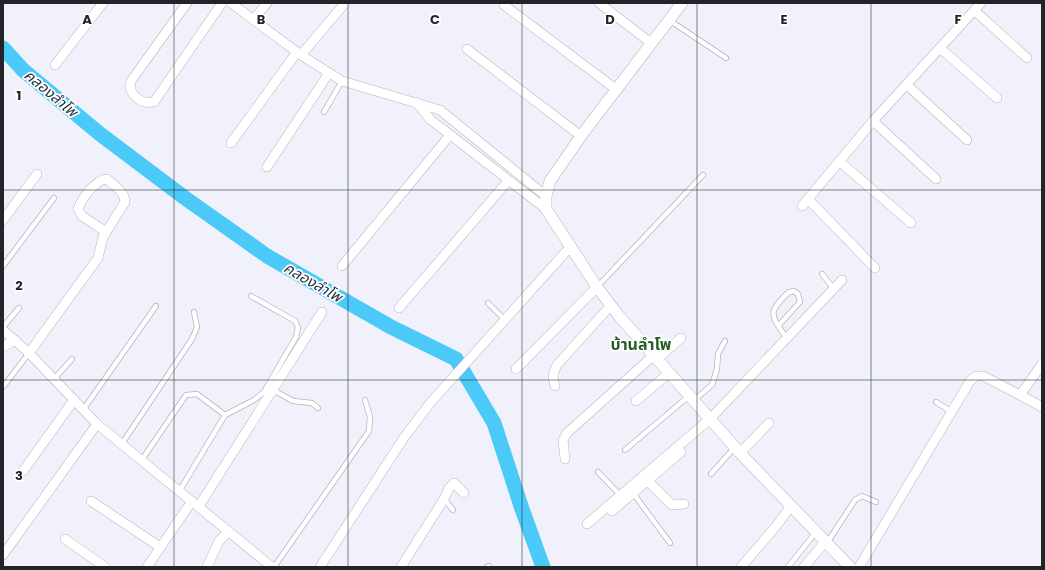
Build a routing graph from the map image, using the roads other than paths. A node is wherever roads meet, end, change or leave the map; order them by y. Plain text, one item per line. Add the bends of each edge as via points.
1 (103, 3) edge
2 (187, 3) edge
3 (222, 3) edge
4 (231, 3) edge
5 (267, 3) edge
6 (345, 3) edge
7 (599, 3) edge
8 (682, 3) edge
9 (981, 3) edge
10 (504, 5) dead end
11 (975, 11) junction
12 (253, 20) junction
13 (669, 20) junction
14 (651, 43) junction
15 (940, 48) junction
16 (467, 49) dead end
17 (299, 54) junction
18 (726, 58) dead end
19 (1027, 58) dead end
20 (55, 65) dead end
21 (329, 73) junction
22 (342, 81) junction
23 (907, 85) junction
24 (617, 90) junction
25 (998, 98) dead end
26 (416, 102) junction
27 (324, 112) dead end
28 (873, 121) junction
29 (450, 135) junction
30 (581, 136) junction
31 (967, 140) dead end
32 (231, 144) dead end
33 (839, 161) junction
34 (268, 167) dead end
35 (37, 174) dead end
36 (703, 175) dead end
37 (936, 180) dead end
38 (508, 181) junction
39 (546, 196) junction
40 (54, 198) dead end
41 (546, 209) junction
42 (3, 220) edge
43 (911, 223) dead end
44 (106, 232) junction
45 (571, 246) junction
46 (3, 266) edge
47 (342, 266) dead end
48 (875, 268) dead end
49 (822, 274) dead end
50 (842, 280) dead end
51 (597, 287) junction
52 (834, 289) junction
53 (251, 296) dead end
54 (488, 303) dead end
55 (611, 305) junction
56 (156, 306) dead end
57 (19, 308) dead end
58 (399, 308) dead end
59 (194, 312) dead end
60 (322, 312) dead end
61 (505, 320) junction
62 (779, 325) junction
63 (3, 328) edge
64 (681, 338) dead end
65 (788, 339) junction
66 (15, 340) junction
67 (725, 341) dead end
68 (3, 347) edge
69 (29, 353) junction
70 (655, 357) junction
71 (72, 360) dead end
72 (1042, 364) edge
73 (516, 369) dead end
74 (669, 373) junction
75 (54, 379) junction
76 (555, 386) dead end
77 (3, 387) edge
78 (273, 390) junction
79 (1020, 395) junction
80 (691, 398) junction
81 (74, 400) junction
82 (365, 400) dead end
83 (636, 401) dead end
84 (936, 402) dead end
85 (1042, 407) edge
86 (318, 408) dead end
87 (83, 410) junction
88 (952, 412) junction
89 (226, 415) junction
90 (712, 421) junction
91 (98, 424) junction
92 (768, 424) dead end
93 (122, 445) junction
94 (625, 450) dead end
95 (737, 450) junction
96 (565, 459) dead end
97 (141, 461) junction
98 (23, 471) dead end
99 (598, 472) dead end
100 (711, 474) dead end
101 (648, 480) junction
102 (180, 490) junction
103 (464, 493) dead end
104 (633, 493) junction
105 (620, 496) junction
106 (444, 499) junction
107 (91, 501) dead end
108 (876, 502) dead end
109 (196, 503) junction
110 (684, 504) dead end
111 (791, 506) junction
112 (453, 510) dead end
113 (612, 511) dead end
114 (587, 524) dead end
115 (229, 531) junction
116 (816, 532) junction
117 (65, 539) dead end
118 (826, 542) junction
119 (670, 543) dead end
120 (160, 547) junction
121 (3, 555) edge
122 (105, 567) edge
123 (148, 567) edge
124 (207, 567) edge
125 (273, 567) edge
126 (320, 567) edge
127 (401, 567) edge
128 (741, 567) edge
129 (788, 567) edge
130 (804, 567) edge
131 (850, 567) edge
132 (860, 567) edge

1 - 20 street
2 - 3 street via 131,81 131,92 144,102 154,102
4 - 12 street
5 - 12 street
6 - 17 street
7 - 14 street
8 - 13 street
9 - 11 street
10 - 24 street
11 - 15 street
11 - 19 street
12 - 17 street
13 - 14 street
13 - 18 lane
14 - 24 street
15 - 23 street
15 - 25 street
16 - 30 street
17 - 21 street
17 - 32 street
21 - 22 street
21 - 34 street
22 - 26 street
22 - 27 lane
23 - 28 street
23 - 31 street
24 - 30 street
26 - 29 street via 431,120
26 - 39 street via 440,110
28 - 33 street
28 - 37 street
29 - 38 street
29 - 47 street
30 - 39 street via 550,181
33 - 43 street
33 - 48 street via 805,202
35 - 42 street
36 - 51 lane
38 - 41 street
38 - 58 street
39 - 41 street
40 - 46 lane
41 - 45 street
44 - 44 street via 125,202 125,196 107,180 102,180 95,184 78,209 82,216
44 - 69 street via 99,247 98,258
45 - 51 street
45 - 61 street
49 - 52 lane
50 - 52 street
51 - 55 street
51 - 73 street
52 - 65 street
53 - 89 lane via 295,321 298,327 296,337 264,392
54 - 61 lane
55 - 70 street
55 - 76 street via 557,365 552,378
56 - 87 lane
57 - 63 lane
59 - 93 lane via 197,327 192,339
60 - 78 street
61 - 126 street via 431,402 403,439
62 - 62 lane via 774,317 774,306 788,292 798,294 800,302
62 - 65 lane
63 - 66 street
64 - 70 street
65 - 90 street
66 - 68 street
66 - 69 street
67 - 80 lane via 718,354 712,385
69 - 75 street
69 - 77 lane
70 - 74 street
70 - 96 street via 567,433 563,440
71 - 75 lane
72 - 79 street
74 - 80 street
74 - 83 street
75 - 81 street
78 - 86 lane via 293,401 312,403
78 - 109 street
79 - 85 street
79 - 88 street via 983,376 976,376 970,381
80 - 90 street
80 - 94 lane
81 - 87 street
81 - 98 street
82 - 125 lane via 370,417 369,431
84 - 88 lane
87 - 91 street
88 - 132 street
89 - 97 lane via 197,394 186,395
89 - 102 lane
90 - 95 street
90 - 101 street
90 - 105 street
91 - 93 street
91 - 121 street
92 - 95 street
93 - 97 street
95 - 100 lane
95 - 111 street
97 - 102 street
99 - 105 lane
101 - 104 street
101 - 110 street via 672,505
102 - 109 street
103 - 106 street via 453,484
104 - 113 street
104 - 119 lane
105 - 114 street
106 - 112 lane
106 - 127 street
107 - 120 street
108 - 118 lane via 862,496 855,500
109 - 115 street
109 - 120 street
111 - 116 street
111 - 128 street
115 - 124 street via 219,541
115 - 125 street
116 - 118 street
116 - 129 lane
117 - 122 street
118 - 130 street
118 - 131 street
120 - 123 street

